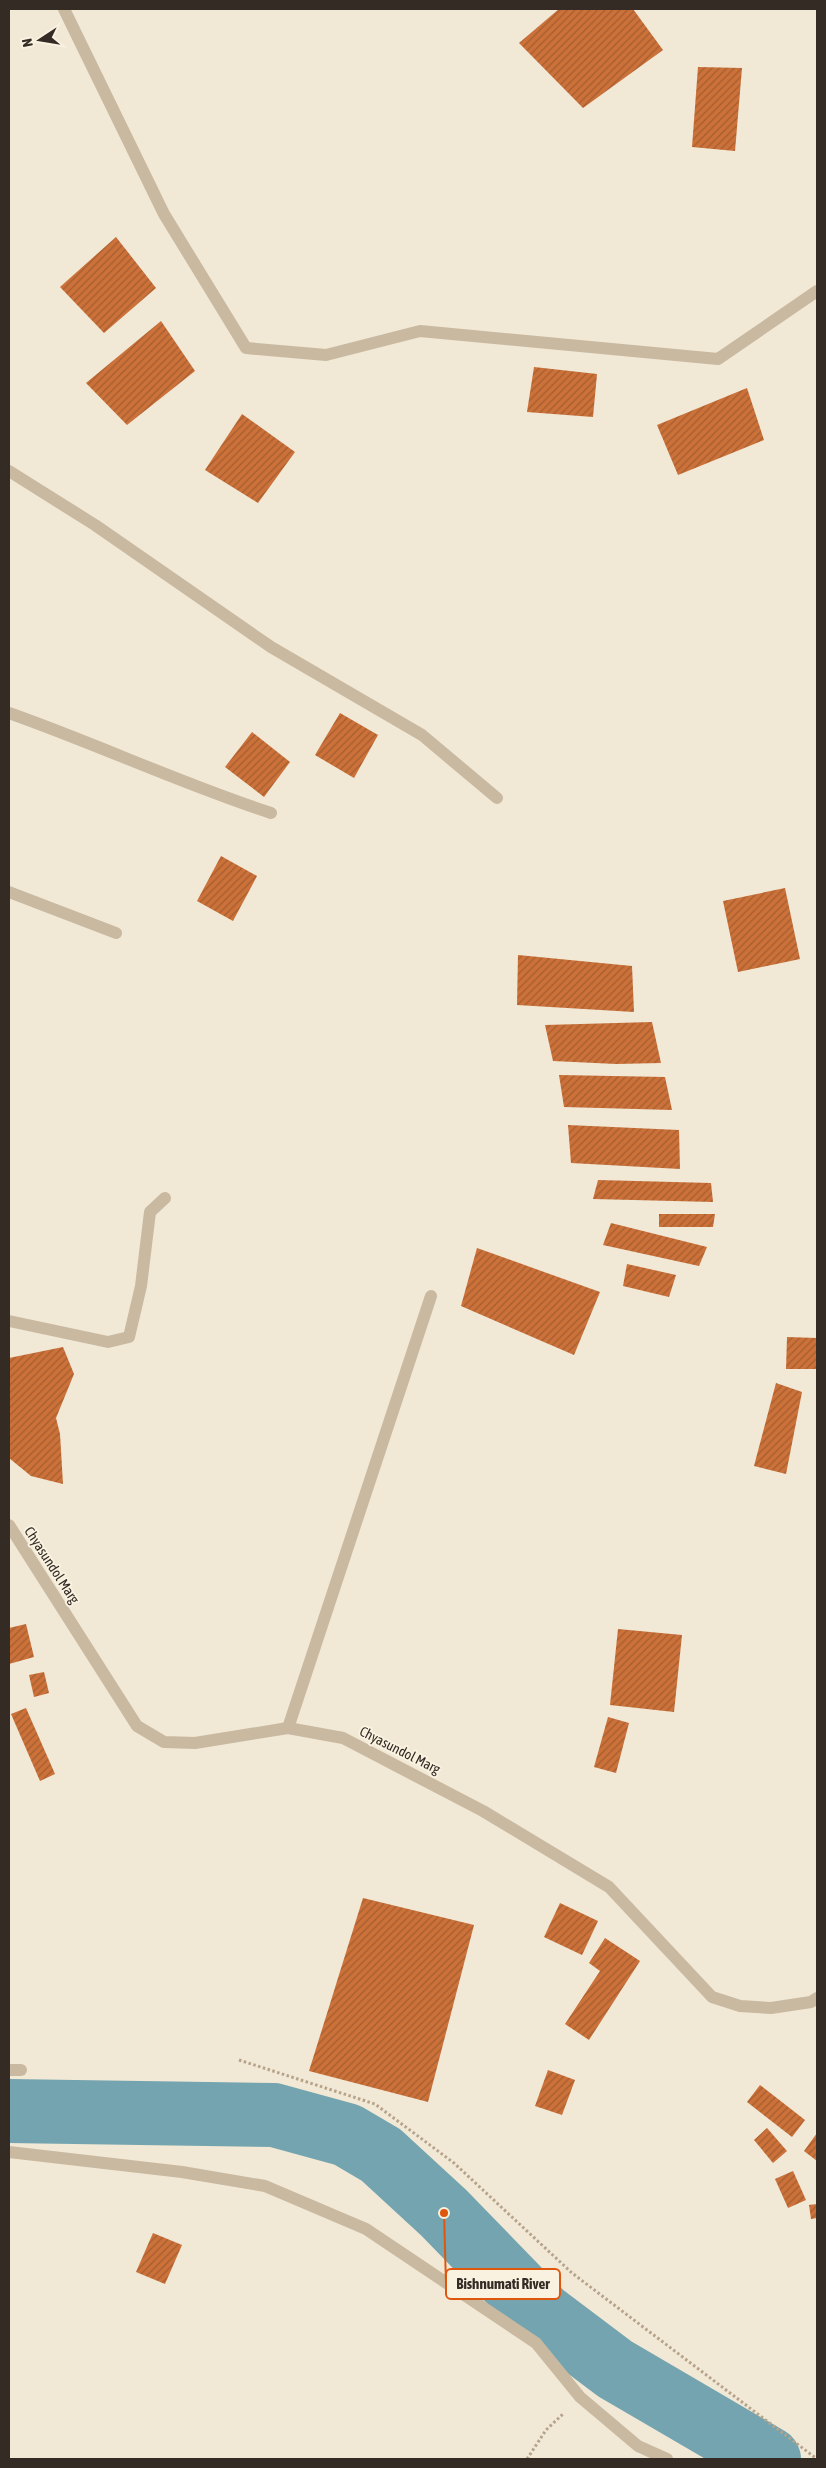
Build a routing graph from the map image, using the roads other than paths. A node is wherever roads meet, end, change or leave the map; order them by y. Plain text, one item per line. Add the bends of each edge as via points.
1 (64, 9) edge
2 (817, 291) edge
3 (9, 471) edge
4 (9, 713) edge
5 (497, 798) dead end
6 (271, 813) dead end
7 (9, 892) edge
8 (116, 934) dead end
9 (165, 1198) dead end
10 (431, 1296) dead end
11 (9, 1320) edge
12 (9, 1525) edge
13 (288, 1728) junction
14 (817, 1998) edge
15 (9, 2152) edge
16 (667, 2459) edge

1 - 2 street via 164,214 246,348 326,355 420,331 718,359
3 - 5 street via 272,647 422,735
4 - 6 street via 208,792
7 - 8 street
9 - 11 street via 150,1212 141,1286 129,1337 108,1342
10 - 13 street
12 - 13 street, Chyasundol Marg via 137,1726 164,1742 195,1743
13 - 14 street, Chyasundol Marg via 343,1738 475,1807 572,1863 609,1887 712,1997 740,2006 771,2008 811,2002
15 - 16 street via 182,2172 264,2186 366,2229 536,2343 580,2397 638,2446

